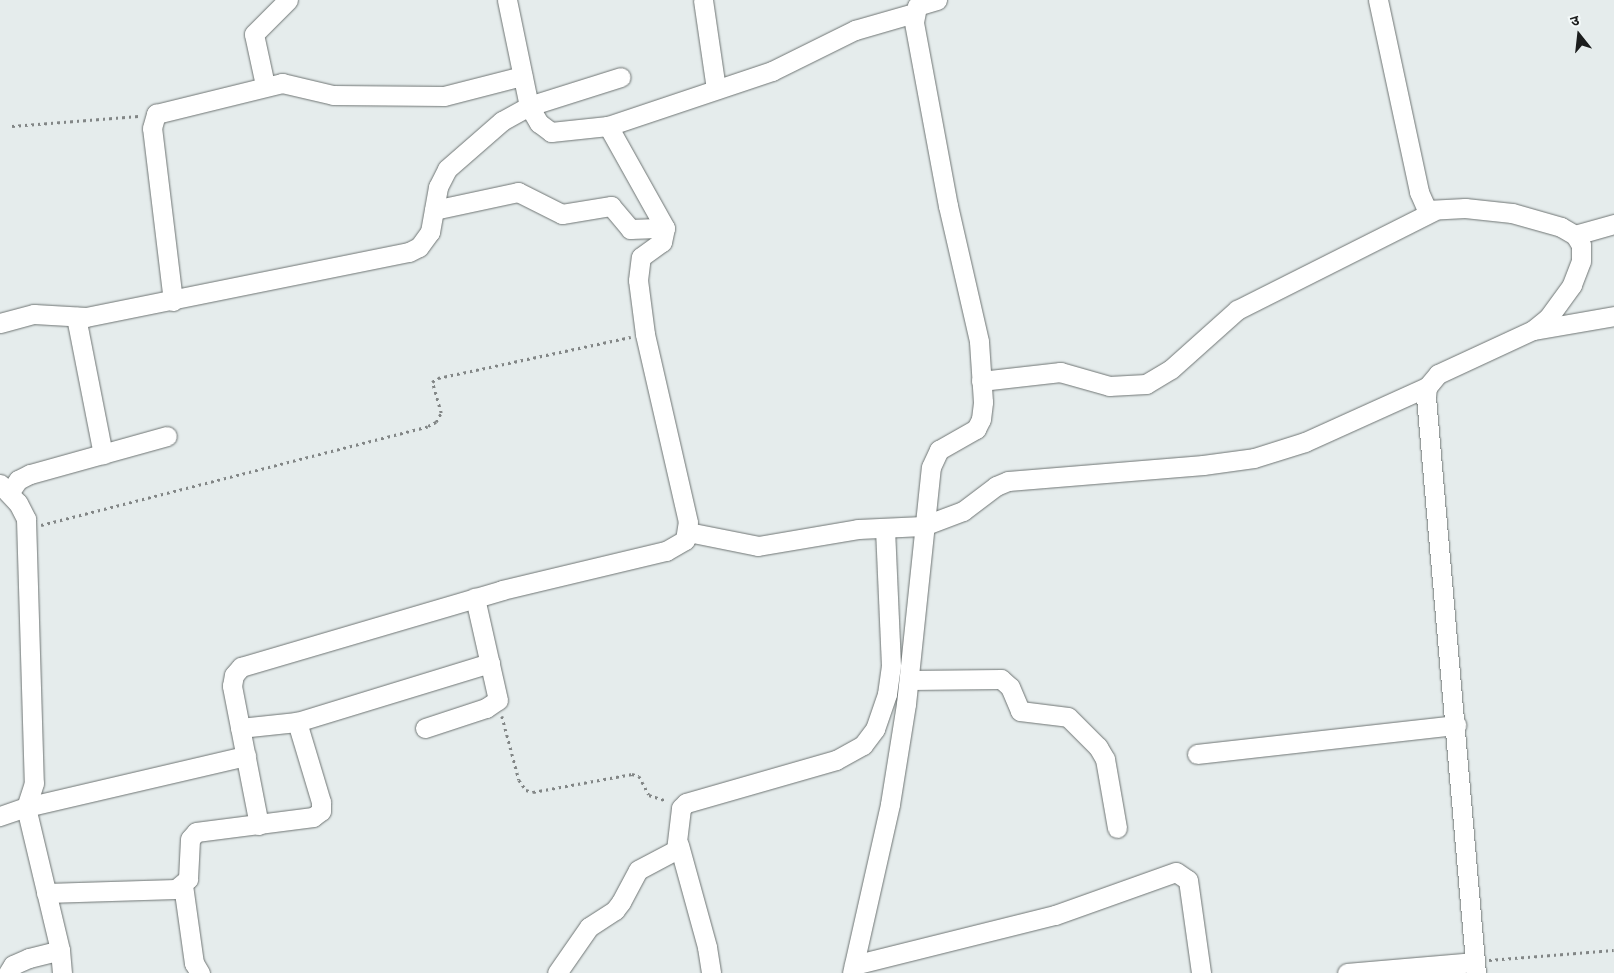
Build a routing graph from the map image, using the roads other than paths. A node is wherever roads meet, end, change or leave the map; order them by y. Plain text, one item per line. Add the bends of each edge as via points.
1 (288, 0) edge
2 (507, 0) edge
3 (703, 0) edge
4 (937, 0) edge
5 (1378, 0) edge
6 (915, 6) edge
7 (522, 76) junction
8 (621, 77) dead end
9 (264, 85) junction
10 (716, 89) junction
11 (529, 106) junction
12 (608, 126) junction
13 (434, 210) junction
14 (1434, 211) junction
15 (1614, 224) edge
16 (665, 228) junction
17 (1575, 234) junction
18 (173, 301) junction
19 (1614, 316) edge
20 (76, 317) junction
21 (0, 323) edge
22 (1533, 330) junction
23 (981, 381) junction
24 (1427, 387) junction
25 (167, 436) dead end
26 (103, 454) junction
27 (4, 489) edge
28 (915, 527) junction
29 (885, 528) junction
30 (688, 532) junction
31 (475, 598) junction
32 (490, 663) junction
33 (910, 680) junction
34 (297, 722) junction
35 (1456, 725) junction
36 (240, 728) junction
37 (425, 728) dead end
38 (1197, 754) dead end
39 (246, 756) junction
40 (26, 807) junction
41 (0, 816) edge
42 (259, 824) junction
43 (1117, 828) dead end
44 (679, 845) junction
45 (183, 885) junction
46 (46, 893) junction
47 (60, 950) junction
48 (1476, 967) edge
49 (853, 969) edge
50 (8, 973) edge
51 (62, 973) edge
52 (200, 973) edge
53 (557, 973) edge
54 (711, 973) edge
55 (1201, 973) edge
56 (1347, 973) edge

1 - 9 street via 254,34
2 - 7 street
3 - 10 street
4 - 6 street
5 - 14 street via 1419,192 1424,205
6 - 10 street via 854,30 786,65
6 - 23 street via 948,206 978,341
7 - 9 street via 444,96 333,95 282,82
7 - 11 street
8 - 11 street
9 - 18 street via 156,114 152,128
10 - 12 street
11 - 12 street via 539,123 551,132
11 - 13 street via 502,121 448,169 438,187
12 - 16 street
13 - 16 street via 518,192 562,214 611,206 630,229
13 - 18 street via 426,240 409,252
14 - 17 street via 1493,210 1561,227
14 - 23 street via 1237,310 1171,369 1146,384 1109,386 1060,372
15 - 17 street
16 - 30 street via 662,242 641,257 638,268 646,334
17 - 22 street via 1581,246 1581,261 1572,285 1560,305
18 - 20 street
19 - 22 street
20 - 21 street via 34,314
20 - 26 street
22 - 24 street via 1438,374
23 - 28 street via 981,420 976,429 934,456
24 - 28 street via 1305,442 1254,458 1008,481 963,511
24 - 35 street via 1440,569
25 - 26 street
26 - 27 street via 24,477
27 - 40 street via 22,509 26,529 34,783
28 - 29 street
28 - 33 street
29 - 30 street via 858,529 758,546
29 - 44 street via 891,666 887,694 875,729 863,745 836,760 686,803 680,816
30 - 31 street via 685,540 666,551
31 - 32 street
31 - 36 street via 240,667 232,686
32 - 34 street
32 - 37 street via 498,700 486,708
33 - 43 street via 1001,680 1010,687 1020,711 1068,717 1098,747 1105,759
33 - 49 street via 890,804
34 - 36 street
34 - 42 street via 321,811 305,819
35 - 38 street
35 - 48 street
36 - 39 street
39 - 40 street
39 - 42 street
40 - 41 street
40 - 46 street
42 - 45 street via 191,835 190,867
44 - 53 street via 670,854 638,870 615,910 588,927
44 - 54 street
45 - 46 street via 167,891
45 - 52 street via 194,963
46 - 47 street
47 - 50 street via 13,965
47 - 51 street
48 - 56 street
49 - 55 street via 1070,910 1176,872 1188,880

